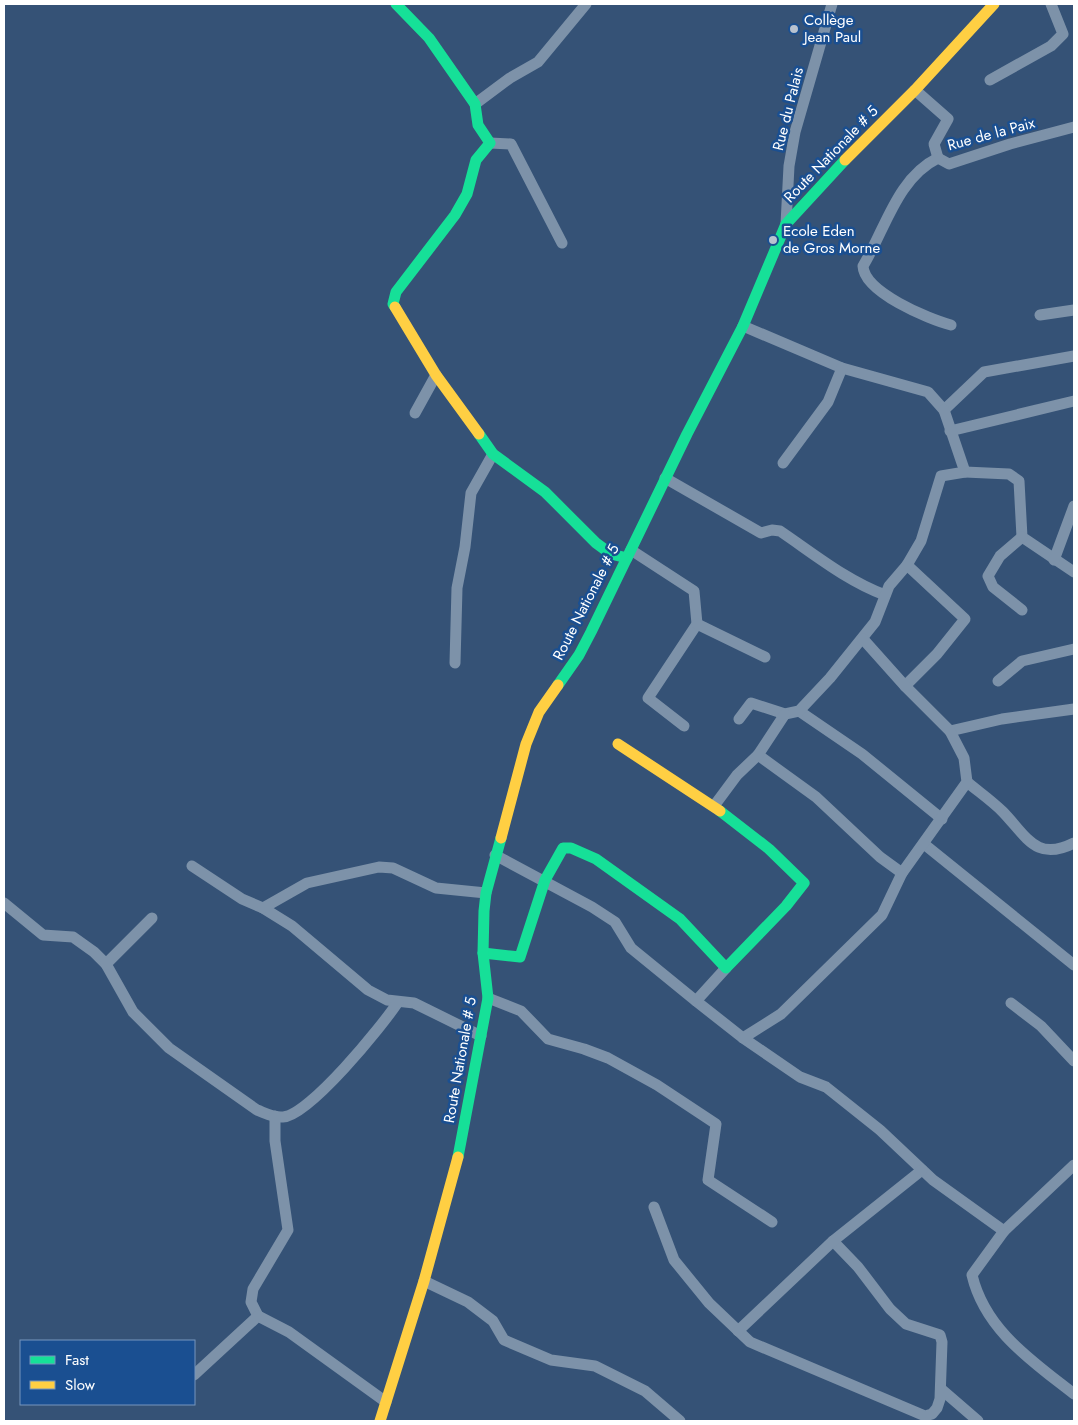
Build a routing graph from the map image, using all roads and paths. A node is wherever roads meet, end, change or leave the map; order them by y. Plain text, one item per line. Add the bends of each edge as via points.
1 (396, 4) edge
2 (586, 4) edge
3 (832, 4) edge
4 (994, 4) edge
5 (1051, 4) edge
6 (990, 80) dead end
7 (915, 90) junction
8 (475, 104) junction
9 (1074, 127) edge
10 (490, 144) junction
11 (938, 158) junction
12 (786, 224) junction
13 (562, 243) dead end
14 (1074, 310) edge
15 (1040, 315) dead end
16 (951, 325) dead end
17 (743, 326) junction
18 (1074, 356) edge
19 (842, 368) junction
20 (436, 375) junction
21 (1074, 401) edge
22 (944, 410) junction
23 (415, 413) dead end
24 (950, 431) junction
25 (493, 454) junction
26 (783, 462) dead end
27 (965, 472) junction
28 (666, 478) junction
29 (1074, 506) edge
30 (1022, 537) junction
31 (629, 554) junction
32 (1054, 560) junction
33 (907, 565) junction
34 (1074, 572) edge
35 (885, 595) junction
36 (1022, 610) dead end
37 (697, 624) junction
38 (862, 639) junction
39 (1074, 649) edge
40 (765, 657) dead end
41 (455, 663) dead end
42 (998, 681) dead end
43 (905, 686) junction
44 (1074, 709) edge
45 (799, 710) junction
46 (784, 714) junction
47 (738, 719) dead end
48 (684, 726) dead end
49 (950, 731) junction
50 (618, 744) dead end
51 (758, 755) junction
52 (967, 782) junction
53 (714, 806) junction
54 (942, 819) junction
55 (1074, 843) edge
56 (924, 844) junction
57 (495, 855) junction
58 (192, 866) dead end
59 (902, 873) junction
60 (545, 880) junction
61 (486, 893) junction
62 (4, 903) edge
63 (263, 908) junction
64 (152, 918) dead end
65 (484, 953) junction
66 (106, 964) junction
67 (1074, 965) edge
68 (726, 968) junction
69 (488, 998) junction
70 (696, 1001) junction
71 (398, 1002) junction
72 (1012, 1003) dead end
73 (481, 1036) junction
74 (743, 1038) junction
75 (1074, 1060) edge
76 (275, 1116) junction
77 (1074, 1165) edge
78 (922, 1170) junction
79 (654, 1207) dead end
80 (772, 1222) dead end
81 (1004, 1231) junction
82 (833, 1241) junction
83 (424, 1281) junction
84 (258, 1316) junction
85 (738, 1331) junction
86 (195, 1374) edge
87 (941, 1389) junction
88 (1074, 1394) edge
89 (386, 1402) junction
90 (380, 1421) edge
91 (680, 1421) edge
92 (978, 1421) edge

1 - 8 main road via 429,38
2 - 8 street via 538,62
3 - 12 street, Rue du Palais via 795,132 788,176
4 - 7 main road, Route Nationale # 5
5 - 6 street via 1064,34 1051,46
7 - 11 street via 948,119 934,144
7 - 12 main road, Route Nationale # 5 via 844,160
8 - 10 main road via 474,116
9 - 11 street, Rue de la Paix via 949,164
10 - 13 street via 512,144
10 - 20 main road via 476,160 467,194 455,216 396,292 393,304
11 - 16 street, Rue de la Paix via 902,191 863,266 863,274 899,302
12 - 17 main road, Route Nationale # 5
14 - 15 street
17 - 19 street
17 - 28 main road, Route Nationale # 5
18 - 22 street via 984,372
19 - 22 street via 928,392
19 - 26 street via 828,402
20 - 23 street
20 - 25 main road
21 - 24 street
22 - 24 street
24 - 27 street
25 - 31 main road via 545,492 596,543 611,554
25 - 41 street via 471,493 457,588
27 - 30 street via 1009,474 1019,481
27 - 33 street via 940,476 921,541
28 - 31 main road, Route Nationale # 5
28 - 35 street via 761,533 780,531 835,568
29 - 32 street
30 - 32 street
30 - 36 street via 1000,556 988,576 994,586
31 - 37 street via 694,591
31 - 57 main road, Route Nationale # 5 via 579,655 539,712 526,744
32 - 34 street
33 - 35 street
33 - 43 street via 965,619 929,663
35 - 38 street via 875,622
37 - 40 street
37 - 48 street via 648,698
38 - 43 street
38 - 45 street
39 - 42 street via 1022,660
43 - 49 street
44 - 49 street via 1002,719
45 - 46 street
45 - 54 street via 862,754
46 - 47 street via 751,704
46 - 51 street
49 - 52 street via 964,758
50 - 53 main road
51 - 53 street via 737,775
51 - 59 street via 816,797 880,857
52 - 54 street
52 - 55 street via 1002,811 1026,839 1043,850 1059,850
53 - 68 main road via 769,849 804,883
54 - 56 street
56 - 59 street
56 - 67 street
57 - 60 street
57 - 61 main road, Route Nationale # 5
58 - 63 street via 242,899
59 - 74 street via 882,915 781,1014
60 - 65 main road via 520,957
60 - 68 main road via 563,848 571,848 596,859 680,919
60 - 70 street via 615,922 631,948
61 - 63 street via 436,888 393,868 379,867 307,883
61 - 65 main road, Route Nationale # 5
62 - 66 street via 43,936 73,937
63 - 71 street via 292,926 368,990
64 - 66 street
65 - 69 main road, Route Nationale # 5
66 - 76 street via 133,1012 169,1048 257,1110
68 - 70 street
69 - 73 main road, Route Nationale # 5
69 - 80 street via 521,1010 548,1039 608,1058 657,1085 716,1124 708,1180
70 - 74 street
71 - 73 street via 414,1003
71 - 76 street via 360,1052 332,1080 295,1112 284,1118
72 - 75 street via 1041,1026
73 - 83 main road, Route Nationale # 5 via 456,1166
74 - 78 street via 800,1077 826,1087 880,1130
76 - 84 street via 275,1141 288,1230 253,1289 251,1302
77 - 81 street
78 - 81 street
78 - 82 street
79 - 85 street via 674,1260 709,1303
81 - 88 street via 972,1275 976,1292 992,1320 1012,1344
82 - 85 street
82 - 87 street via 906,1324 940,1335
83 - 89 main road, Route Nationale # 5
83 - 91 street via 468,1302 493,1321 504,1340 551,1360 595,1366 645,1391
84 - 86 street
84 - 89 street via 289,1332
85 - 87 street via 750,1342 925,1416 937,1408
87 - 92 street
89 - 90 main road, Route Nationale # 5

